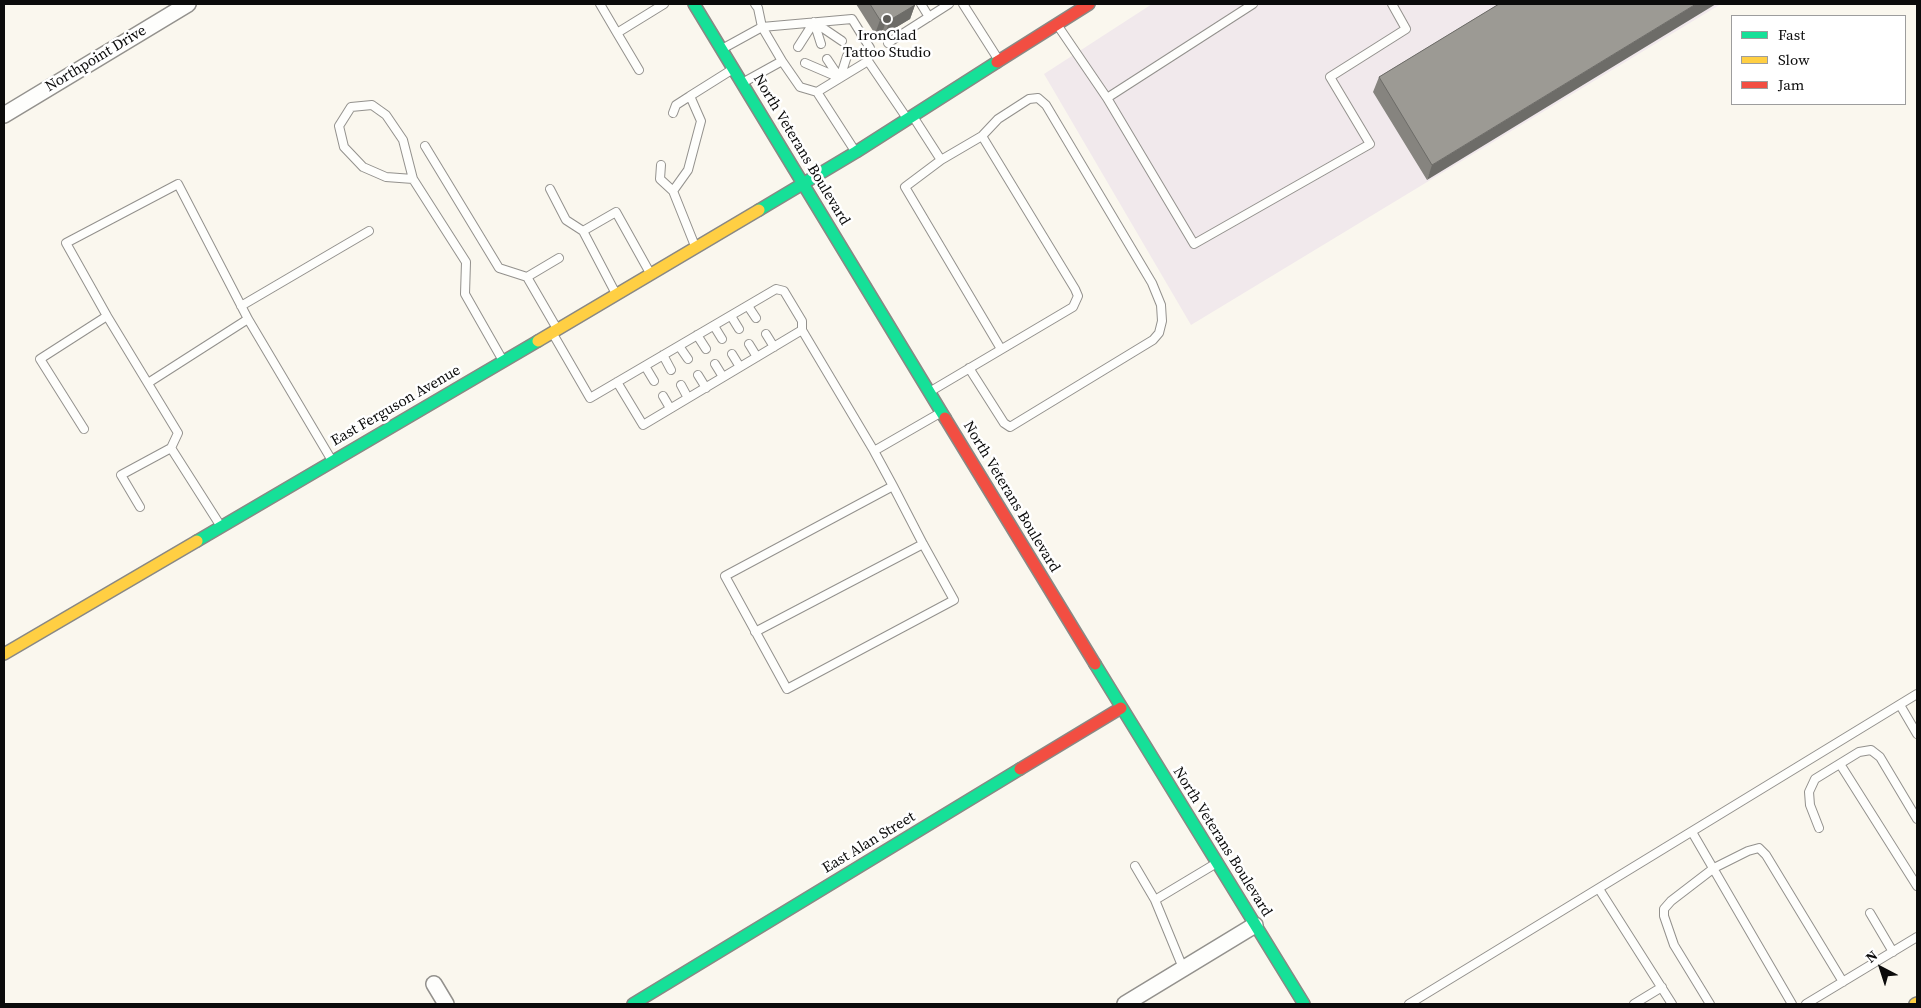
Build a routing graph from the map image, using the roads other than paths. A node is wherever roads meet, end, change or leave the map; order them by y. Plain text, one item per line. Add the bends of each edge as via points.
1 (188, 4) edge
2 (600, 4) edge
3 (664, 4) edge
4 (694, 4) edge
5 (755, 4) edge
6 (921, 4) edge
7 (949, 4) edge
8 (963, 4) edge
9 (1089, 4) edge
10 (1253, 4) edge
11 (1392, 4) edge
12 (929, 17) junction
13 (814, 22) junction
14 (1057, 24) junction
15 (762, 27) junction
16 (617, 32) junction
17 (842, 41) dead end
18 (888, 43) dead end
19 (821, 44) dead end
20 (798, 47) dead end
21 (721, 49) junction
22 (847, 56) dead end
23 (827, 60) dead end
24 (782, 61) junction
25 (868, 61) junction
26 (999, 61) junction
27 (805, 63) dead end
28 (734, 69) junction
29 (639, 70) dead end
30 (840, 78) junction
31 (742, 84) junction
32 (817, 92) junction
33 (690, 96) junction
34 (1107, 98) junction
35 (673, 113) dead end
36 (4, 115) edge
37 (910, 117) junction
38 (982, 136) junction
39 (425, 146) dead end
40 (856, 152) junction
41 (941, 160) junction
42 (661, 165) dead end
43 (413, 179) junction
44 (803, 183) junction
45 (550, 189) dead end
46 (673, 191) junction
47 (369, 231) dead end
48 (583, 231) junction
49 (696, 248) junction
50 (559, 258) dead end
51 (651, 274) junction
52 (527, 278) junction
53 (616, 294) junction
54 (241, 306) junction
55 (748, 306) junction
56 (107, 316) junction
57 (731, 316) junction
58 (756, 318) dead end
59 (248, 319) junction
60 (714, 326) junction
61 (739, 329) dead end
62 (554, 330) junction
63 (802, 330) junction
64 (766, 334) dead end
65 (697, 335) junction
66 (722, 339) dead end
67 (749, 344) dead end
68 (679, 346) junction
69 (774, 347) junction
70 (706, 349) dead end
71 (1001, 349) junction
72 (732, 354) dead end
73 (662, 355) junction
74 (757, 357) junction
75 (503, 360) junction
76 (688, 360) dead end
77 (715, 364) dead end
78 (645, 366) junction
79 (740, 367) junction
80 (970, 368) junction
81 (671, 370) dead end
82 (698, 375) dead end
83 (723, 377) junction
84 (654, 381) dead end
85 (617, 382) junction
86 (148, 383) junction
87 (681, 385) dead end
88 (706, 388) junction
89 (929, 392) junction
90 (663, 396) dead end
91 (688, 398) junction
92 (670, 408) junction
93 (942, 412) junction
94 (84, 429) dead end
95 (171, 448) junction
96 (874, 451) junction
97 (332, 461) junction
98 (893, 486) junction
99 (140, 507) dead end
100 (221, 527) junction
101 (923, 544) junction
102 (755, 632) junction
103 (4, 654) edge
104 (1917, 694) edge
105 (1900, 705) junction
106 (1121, 708) junction
107 (1916, 729) edge
108 (1840, 764) junction
109 (1917, 819) edge
110 (1819, 828) dead end
111 (1692, 832) junction
112 (1217, 863) junction
113 (1135, 866) dead end
114 (1714, 868) junction
115 (1917, 886) edge
116 (1599, 889) junction
117 (1155, 900) junction
118 (1870, 913) dead end
119 (1255, 924) junction
120 (1917, 937) edge
121 (1894, 952) junction
122 (1183, 968) junction
123 (1843, 982) junction
124 (434, 984) dead end
125 (1662, 987) junction
126 (446, 1004) edge
127 (633, 1004) edge
128 (1125, 1004) edge
129 (1304, 1004) edge
130 (1409, 1004) edge
131 (1637, 1004) edge
132 (1672, 1004) edge
133 (1710, 1004) edge
134 (1792, 1004) edge
135 (1806, 1004) edge

1 - 36 street, Northpoint Drive
2 - 16 lane
3 - 16 lane
4 - 21 main road, North Veterans Boulevard
5 - 15 lane
6 - 12 lane
7 - 12 lane
8 - 26 lane
9 - 14 main road, East Ferguson Avenue
10 - 34 lane
11 - 34 lane via 1406,29 1330,77 1370,144 1194,244
12 - 18 lane
13 - 15 lane
13 - 17 lane
13 - 19 lane
13 - 20 lane
13 - 25 lane via 852,19 870,48
14 - 26 main road, East Ferguson Avenue
14 - 34 lane
15 - 21 lane
15 - 24 lane
16 - 29 lane
21 - 28 main road, North Veterans Boulevard
22 - 30 lane
23 - 30 lane
24 - 31 lane
24 - 32 lane via 800,87
25 - 30 lane
25 - 37 lane
26 - 37 main road, East Ferguson Avenue
27 - 30 lane
28 - 31 main road, North Veterans Boulevard
28 - 33 lane
30 - 32 lane
31 - 44 main road, North Veterans Boulevard
32 - 40 lane
33 - 35 lane via 676,106
33 - 46 lane via 701,121 688,170
37 - 40 main road, East Ferguson Avenue
37 - 41 lane
38 - 41 lane
38 - 71 lane via 1078,296 1072,307
38 - 80 lane via 998,119 1030,100 1038,98 1046,105 1152,283 1162,321 1153,340 1010,427 1004,423
39 - 52 lane via 499,268
40 - 44 main road, East Ferguson Avenue
41 - 71 lane via 906,187
42 - 46 lane via 660,179
43 - 43 lane via 386,177 363,167 344,147 339,126 351,107 372,105 386,115 403,140
43 - 75 lane via 466,262 465,294
44 - 49 main road, East Ferguson Avenue
44 - 89 main road, North Veterans Boulevard
45 - 48 lane via 566,220
46 - 49 lane
47 - 54 lane
48 - 51 lane via 616,212
48 - 53 lane
49 - 51 main road, East Ferguson Avenue
50 - 52 lane
51 - 53 main road, East Ferguson Avenue
52 - 62 lane
53 - 62 main road, East Ferguson Avenue
54 - 56 lane via 178,184 66,243
54 - 59 lane
55 - 57 lane
55 - 58 lane
55 - 63 lane via 776,289 784,291 802,321
56 - 86 lane
56 - 94 lane via 40,359
57 - 60 lane
57 - 61 lane
59 - 86 lane
59 - 97 lane
60 - 65 lane
60 - 66 lane
62 - 75 main road, East Ferguson Avenue
62 - 85 lane via 590,398
63 - 69 lane
63 - 96 lane
64 - 69 lane
65 - 68 lane
65 - 70 lane
67 - 74 lane
68 - 73 lane
68 - 76 lane
69 - 74 lane
71 - 80 lane
72 - 79 lane
73 - 78 lane
73 - 81 lane
74 - 79 lane
75 - 97 main road, East Ferguson Avenue
77 - 83 lane
78 - 84 lane
78 - 85 lane
79 - 83 lane
80 - 89 lane
82 - 88 lane
83 - 88 lane
85 - 92 lane via 642,425
86 - 95 lane via 178,432
87 - 91 lane
88 - 91 lane
89 - 93 main road, North Veterans Boulevard
90 - 92 lane
91 - 92 lane
93 - 96 lane
93 - 106 main road, North Veterans Boulevard
95 - 99 lane via 121,475
95 - 100 lane
96 - 98 lane
97 - 100 main road, East Ferguson Avenue
98 - 101 lane
98 - 102 lane via 726,576
100 - 103 main road, East Ferguson Avenue
101 - 102 lane
101 - 102 lane via 954,600 787,689
104 - 105 lane
105 - 107 lane
105 - 111 lane
106 - 112 main road, North Veterans Boulevard
106 - 127 main road, East Alan Street
108 - 109 lane via 1859,752 1871,750 1880,757
108 - 110 lane via 1815,779 1809,792 1810,805
108 - 115 lane
111 - 114 lane
111 - 116 lane
112 - 117 lane
112 - 119 main road, North Veterans Boulevard
113 - 117 lane
114 - 123 lane via 1759,848
114 - 133 lane via 1664,908 1674,945
114 - 134 lane
116 - 125 lane
116 - 130 lane
117 - 122 lane
118 - 121 lane
119 - 122 street
119 - 129 main road, North Veterans Boulevard
120 - 121 lane
121 - 123 lane
122 - 128 street
123 - 135 lane
124 - 126 street
125 - 131 lane
125 - 132 lane

